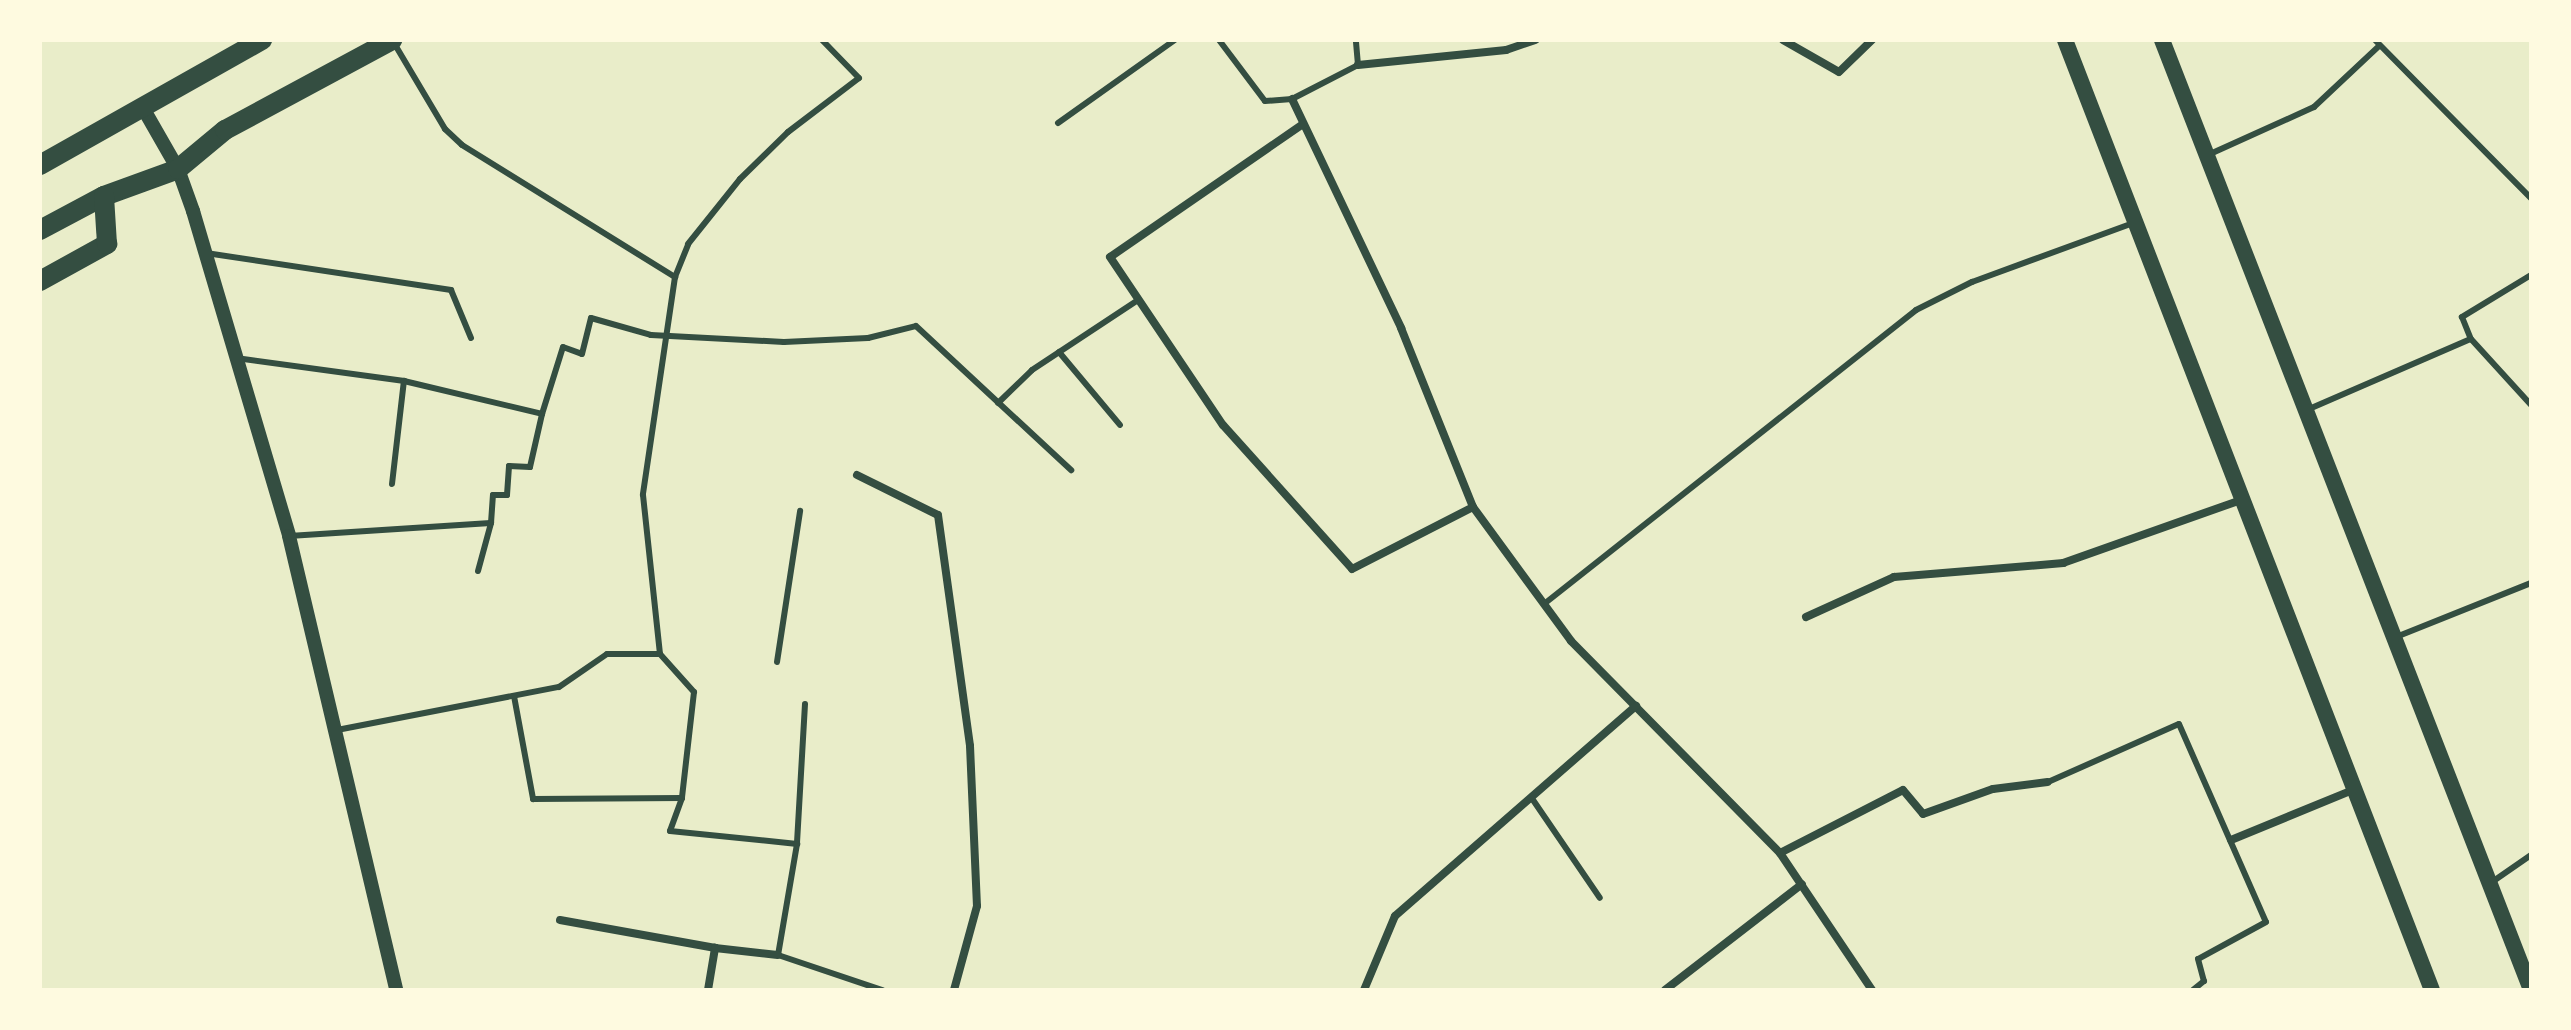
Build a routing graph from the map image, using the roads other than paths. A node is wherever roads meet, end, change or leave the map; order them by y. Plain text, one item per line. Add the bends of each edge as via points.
1 (262, 40) edge
2 (392, 40) edge
3 (822, 40) edge
4 (1175, 40) edge
5 (1219, 40) edge
6 (1356, 40) edge
7 (1535, 40) edge
8 (1783, 40) edge
9 (1872, 40) edge
10 (2065, 40) edge
11 (2162, 40) edge
12 (2377, 43) edge
13 (1358, 65) junction
14 (1292, 99) junction
15 (143, 108) junction
16 (1058, 123) dead end
17 (1303, 124) junction
18 (2206, 156) junction
19 (40, 165) edge
20 (178, 169) junction
21 (104, 196) junction
22 (2531, 198) edge
23 (2139, 221) junction
24 (40, 230) edge
25 (203, 252) junction
26 (2531, 275) edge
27 (675, 277) junction
28 (40, 281) edge
29 (1138, 300) junction
30 (665, 333) junction
31 (471, 338) dead end
32 (2471, 339) junction
33 (1059, 352) junction
34 (235, 358) junction
35 (404, 381) junction
36 (998, 403) junction
37 (2531, 405) edge
38 (2308, 410) junction
39 (542, 414) junction
40 (1120, 425) dead end
41 (1071, 470) dead end
42 (857, 475) dead end
43 (392, 484) dead end
44 (2241, 500) junction
45 (1473, 507) junction
46 (800, 511) dead end
47 (491, 523) junction
48 (289, 536) junction
49 (478, 571) dead end
50 (2531, 583) edge
51 (1544, 604) junction
52 (1806, 617) dead end
53 (2396, 637) junction
54 (660, 654) junction
55 (777, 662) dead end
56 (514, 696) junction
57 (805, 704) dead end
58 (1636, 706) junction
59 (337, 730) junction
60 (2048, 782) joint
61 (2353, 790) junction
62 (1531, 797) junction
63 (682, 798) junction
64 (2231, 840) junction
65 (797, 844) junction
66 (1780, 853) junction
67 (2531, 855) edge
68 (1802, 884) junction
69 (2489, 884) junction
70 (1600, 898) dead end
71 (560, 920) dead end
72 (715, 948) junction
73 (778, 955) junction
74 (396, 990) edge
75 (708, 990) edge
76 (882, 990) edge
77 (954, 990) edge
78 (1364, 990) edge
79 (1665, 990) edge
80 (1872, 990) edge
81 (2193, 990) edge
82 (2432, 990) edge
83 (2531, 990) edge

1 - 15 main road
2 - 20 main road via 225,130
2 - 27 lane via 445,129 462,145
3 - 27 lane via 859,78 788,132 740,179 688,244
4 - 16 lane
5 - 14 lane via 1265,101
6 - 13 lane
7 - 13 street via 1506,50
8 - 9 street via 1839,72
10 - 23 main road
11 - 18 main road
12 - 18 lane via 2314,107
12 - 22 lane
13 - 14 lane
14 - 17 street
15 - 19 main road
15 - 20 street
17 - 29 street via 1110,257
17 - 45 street via 1401,328
18 - 38 main road
20 - 21 main road
20 - 25 street
21 - 24 main road
21 - 28 main road via 107,244
23 - 44 main road
23 - 51 lane via 1972,282 1916,310
25 - 31 lane via 451,290
25 - 34 street
26 - 32 lane via 2462,317
27 - 30 lane
29 - 33 lane
29 - 45 street via 1223,425 1352,569
30 - 36 lane via 784,342 868,338 916,326
30 - 39 lane via 651,335 591,318 582,354 563,347
30 - 54 lane via 643,495
32 - 37 lane
32 - 38 lane
33 - 36 lane
33 - 40 lane
34 - 35 lane
34 - 48 street
35 - 39 lane
35 - 43 lane
36 - 41 lane
38 - 53 main road
39 - 47 lane via 530,467 509,466 507,495 493,495
42 - 77 street via 938,515 970,746 977,906
44 - 52 street via 2063,563 1894,577
44 - 61 main road
45 - 51 street
46 - 55 lane
47 - 48 lane
47 - 49 lane
48 - 59 street
50 - 53 lane
51 - 58 street via 1571,641
53 - 69 main road
54 - 56 lane via 607,654 559,687
54 - 63 lane via 694,692
56 - 59 lane
56 - 63 lane via 533,799
57 - 65 lane
58 - 62 street
58 - 66 street
59 - 74 street
60 - 64 lane via 2179,724
60 - 66 street via 1993,789 1923,814 1903,790
61 - 64 street
61 - 82 main road
62 - 70 lane
62 - 78 street via 1395,916
63 - 65 lane via 670,831
64 - 81 lane via 2266,922 2198,959 2204,981
65 - 73 lane
66 - 68 street
67 - 69 lane
68 - 79 street
68 - 80 street
69 - 83 main road
71 - 72 street
72 - 73 street
72 - 75 street
73 - 76 lane

